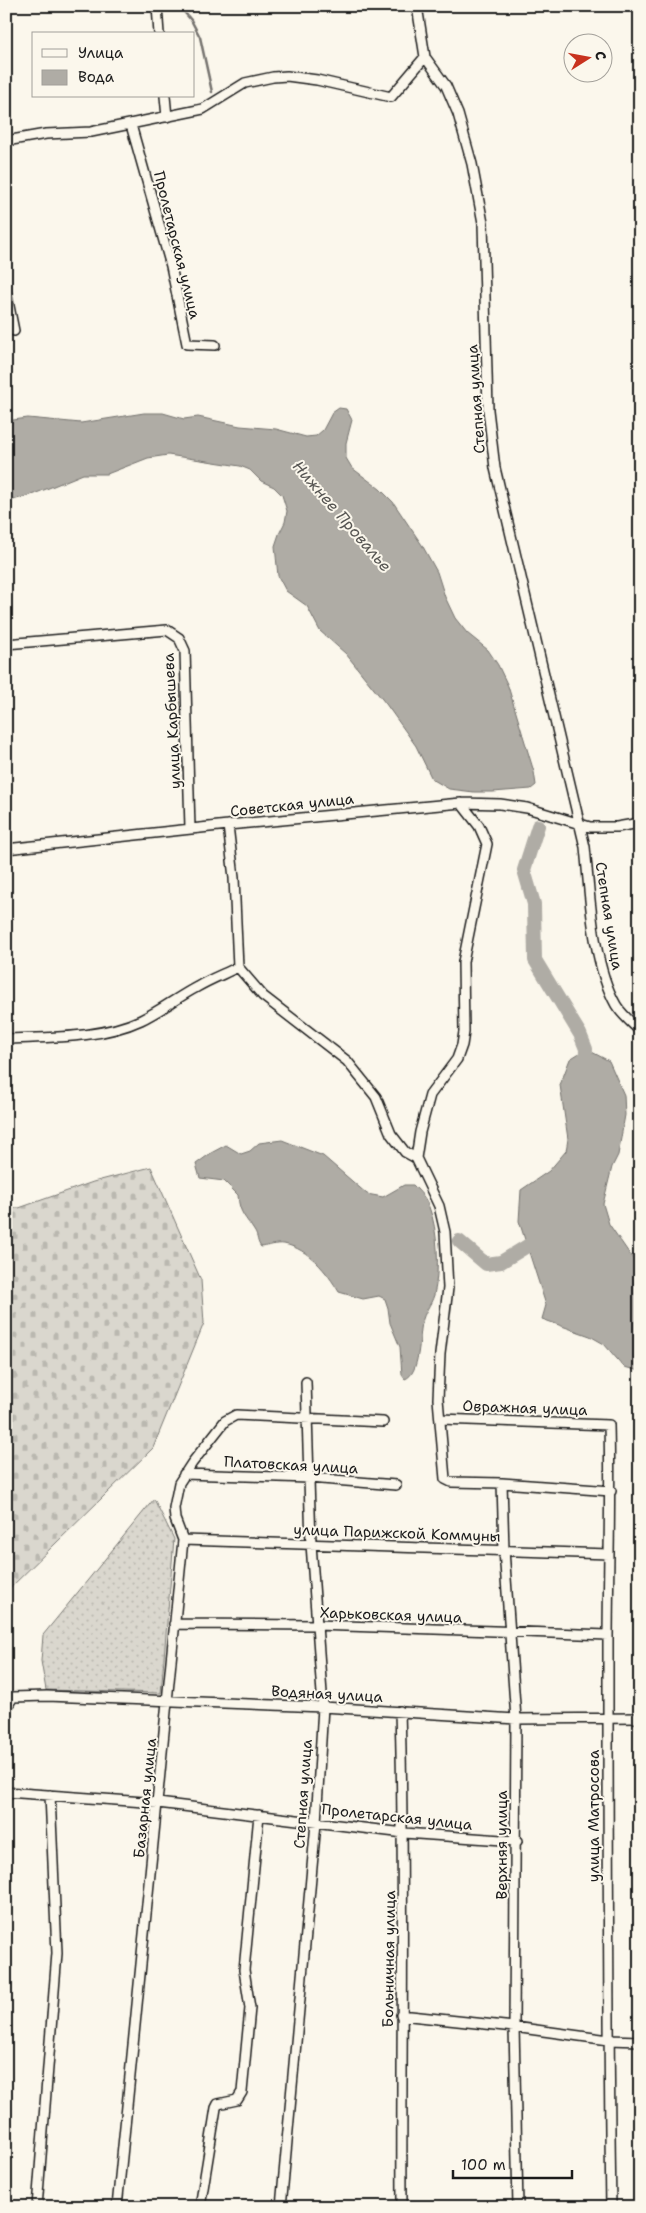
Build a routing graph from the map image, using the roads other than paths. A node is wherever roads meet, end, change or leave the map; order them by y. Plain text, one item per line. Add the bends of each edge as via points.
1 (157, 6) edge
2 (417, 6) edge
3 (159, 32) edge
4 (425, 57) junction
5 (165, 98) edge
6 (167, 117) junction
7 (131, 125) junction
8 (6, 141) edge
9 (6, 291) edge
10 (14, 331) dead end
11 (215, 345) dead end
12 (6, 644) edge
13 (461, 803) junction
14 (640, 823) edge
15 (580, 824) junction
16 (228, 825) junction
17 (190, 829) junction
18 (6, 849) edge
19 (238, 967) junction
20 (640, 1031) edge
21 (6, 1039) edge
22 (416, 1158) junction
23 (306, 1382) dead end
24 (308, 1419) junction
25 (440, 1419) junction
26 (383, 1422) dead end
27 (609, 1425) joint
28 (184, 1474) junction
29 (309, 1478) junction
30 (502, 1483) junction
31 (396, 1485) dead end
32 (611, 1491) junction
33 (183, 1540) junction
34 (311, 1544) junction
35 (504, 1550) junction
36 (609, 1554) junction
37 (174, 1624) junction
38 (316, 1626) junction
39 (511, 1633) junction
40 (608, 1635) junction
41 (168, 1701) junction
42 (323, 1707) junction
43 (6, 1708) edge
44 (400, 1711) junction
45 (608, 1718) junction
46 (640, 1718) edge
47 (516, 1719) junction
48 (6, 1792) edge
49 (50, 1795) junction
50 (158, 1803) junction
51 (260, 1815) junction
52 (316, 1822) junction
53 (404, 1833) junction
54 (517, 1841) junction
55 (401, 2015) junction
56 (514, 2027) junction
57 (609, 2040) junction
58 (640, 2041) edge
59 (37, 2207) edge
60 (117, 2207) edge
61 (200, 2207) edge
62 (281, 2207) edge
63 (402, 2207) edge
64 (518, 2207) edge
65 (612, 2207) edge

1 - 3 street
2 - 4 street, Степная улица
4 - 6 street via 392,97 317,80 287,76 264,78 245,83 203,109
4 - 15 street, Степная улица via 446,86 458,114 479,194 483,224 488,410 495,468
5 - 6 street
6 - 7 street
7 - 8 street
7 - 11 street, Пролетарская улица via 171,266 187,344
9 - 10 street
12 - 17 street, улица Карбышева via 167,630 179,638 185,651
13 - 15 street, Советская улица via 527,808
13 - 16 street, Советская улица
13 - 22 street via 479,826 487,844 463,962 464,1032 457,1060 430,1096
14 - 15 street via 602,828
15 - 20 street, Степная улица via 604,977 618,1008
16 - 17 street, Советская улица
16 - 19 street
17 - 18 street, Советская улица
19 - 21 street via 142,1020 123,1027 59,1037
19 - 22 street via 263,996 347,1061 376,1097 388,1128 398,1143
22 - 25 street via 439,1206 445,1240 448,1288 440,1354
23 - 24 street, Степная улица
24 - 26 street
24 - 28 street, Базарная улица via 236,1414 225,1421
24 - 29 street, Степная улица
25 - 27 street, Овражная улица
25 - 30 street via 445,1479 451,1482
27 - 32 street, улица Матросова
28 - 29 street, Платовская улица
28 - 33 street, Базарная улица via 176,1492 174,1508
29 - 31 street, Платовская улица
29 - 34 street, Степная улица
30 - 32 street
30 - 35 street, Верхняя улица
32 - 36 street, улица Матросова
33 - 34 street, улица Парижской Коммуны
33 - 37 street, Базарная улица
34 - 35 street, улица Парижской Коммуны
34 - 38 street, Степная улица
35 - 36 street, улица Парижской Коммуны
35 - 39 street, Верхняя улица
36 - 40 street, улица Матросова
37 - 38 street, Харьковская улица
37 - 41 street, Базарная улица
38 - 39 street, Харьковская улица
38 - 42 street, Степная улица
39 - 40 street, Харьковская улица
39 - 47 street, Верхняя улица
40 - 45 street, улица Матросова
41 - 42 street, Водяная улица
41 - 43 street, Водяная улица via 13,1697
41 - 50 street, Базарная улица
42 - 44 street, Водяная улица
42 - 52 street, Степная улица
44 - 47 street, Водяная улица
44 - 53 street, Больничная улица
45 - 46 street, Водяная улица
45 - 47 street, Водяная улица
45 - 57 street, улица Матросова
47 - 54 street, Верхняя улица
48 - 49 street, Пролетарская улица
49 - 50 street, Пролетарская улица
49 - 59 street via 57,1953
50 - 51 street, Пролетарская улица
50 - 60 street, Базарная улица
51 - 52 street, Пролетарская улица
51 - 61 street via 244,1970 250,2008 242,2092 237,2100 218,2104 216,2108
52 - 53 street, Пролетарская улица
52 - 62 street, Степная улица
53 - 54 street, Пролетарская улица
53 - 55 street, Больничная улица
54 - 56 street, Верхняя улица
55 - 56 street
55 - 63 street, Больничная улица
56 - 57 street
56 - 64 street, Верхняя улица
57 - 58 street
57 - 65 street, улица Матросова

